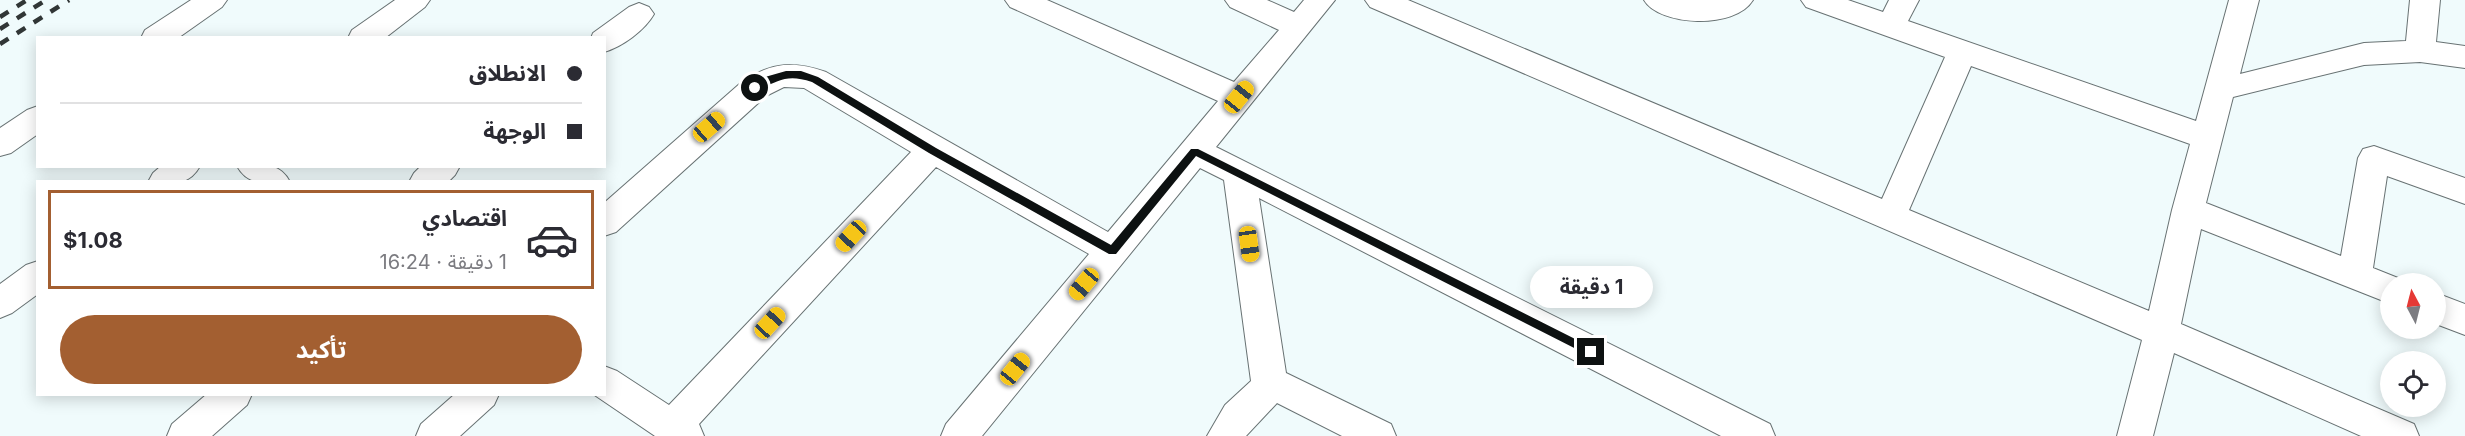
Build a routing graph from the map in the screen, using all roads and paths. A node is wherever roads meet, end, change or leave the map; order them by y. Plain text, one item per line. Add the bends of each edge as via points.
1 (212, 0) edge
2 (416, 0) edge
3 (1020, 0) edge
4 (1240, 0) edge
5 (1320, 0) edge
6 (1380, 0) edge
7 (1659, 0) edge
8 (1738, 0) edge
9 (1816, 0) edge
10 (2244, 0) edge
11 (2425, 0) edge
12 (1898, 13) edge
13 (639, 14) dead end
14 (1298, 26) junction
15 (159, 36) edge
16 (366, 36) edge
17 (606, 39) edge
18 (1962, 51) junction
19 (2420, 51) junction
20 (2465, 57) edge
21 (2220, 85) junction
22 (1239, 97) junction
23 (36, 119) edge
24 (2207, 137) junction
25 (0, 144) edge
26 (933, 150) junction
27 (1195, 151) junction
28 (182, 168) edge
29 (255, 168) edge
30 (442, 168) edge
31 (1239, 173) junction
32 (166, 180) edge
33 (271, 180) edge
34 (427, 180) edge
35 (2465, 191) edge
36 (2188, 210) junction
37 (1890, 217) junction
38 (606, 220) edge
39 (1112, 251) junction
40 (36, 276) edge
41 (2355, 276) junction
42 (2380, 286) edge
43 (0, 303) edge
44 (2446, 312) edge
45 (2465, 320) edge
46 (2162, 332) junction
47 (606, 383) edge
48 (1270, 386) junction
49 (232, 396) edge
50 (479, 396) edge
51 (679, 431) edge
52 (185, 436) edge
53 (434, 436) edge
54 (959, 436) edge
55 (1225, 436) edge
56 (1378, 436) edge
57 (1757, 436) edge
58 (2135, 436) edge
59 (2402, 436) edge

1 - 15 street
2 - 16 street
3 - 22 street
4 - 14 street
5 - 14 street
6 - 37 street
7 - 8 street via 1675,7 1713,12
9 - 12 street
10 - 21 street
11 - 19 street
12 - 18 street
13 - 17 street
14 - 22 street
18 - 24 street
18 - 37 street
19 - 20 street
19 - 21 street via 2364,54 2237,86
21 - 24 street
22 - 27 street
23 - 25 street
24 - 36 street
26 - 38 street via 815,80 786,74 755,88
26 - 39 street
26 - 51 street
27 - 31 street
27 - 39 street
28 - 32 street
29 - 33 street
30 - 34 street
31 - 48 street
31 - 57 street
35 - 41 street via 2374,158
36 - 41 street
36 - 46 street
37 - 46 street
39 - 54 street
40 - 43 street
41 - 42 street
44 - 45 street
46 - 58 street
46 - 59 street
47 - 51 street
48 - 55 street via 1238,417
48 - 56 street via 1284,388
49 - 52 street
50 - 53 street

